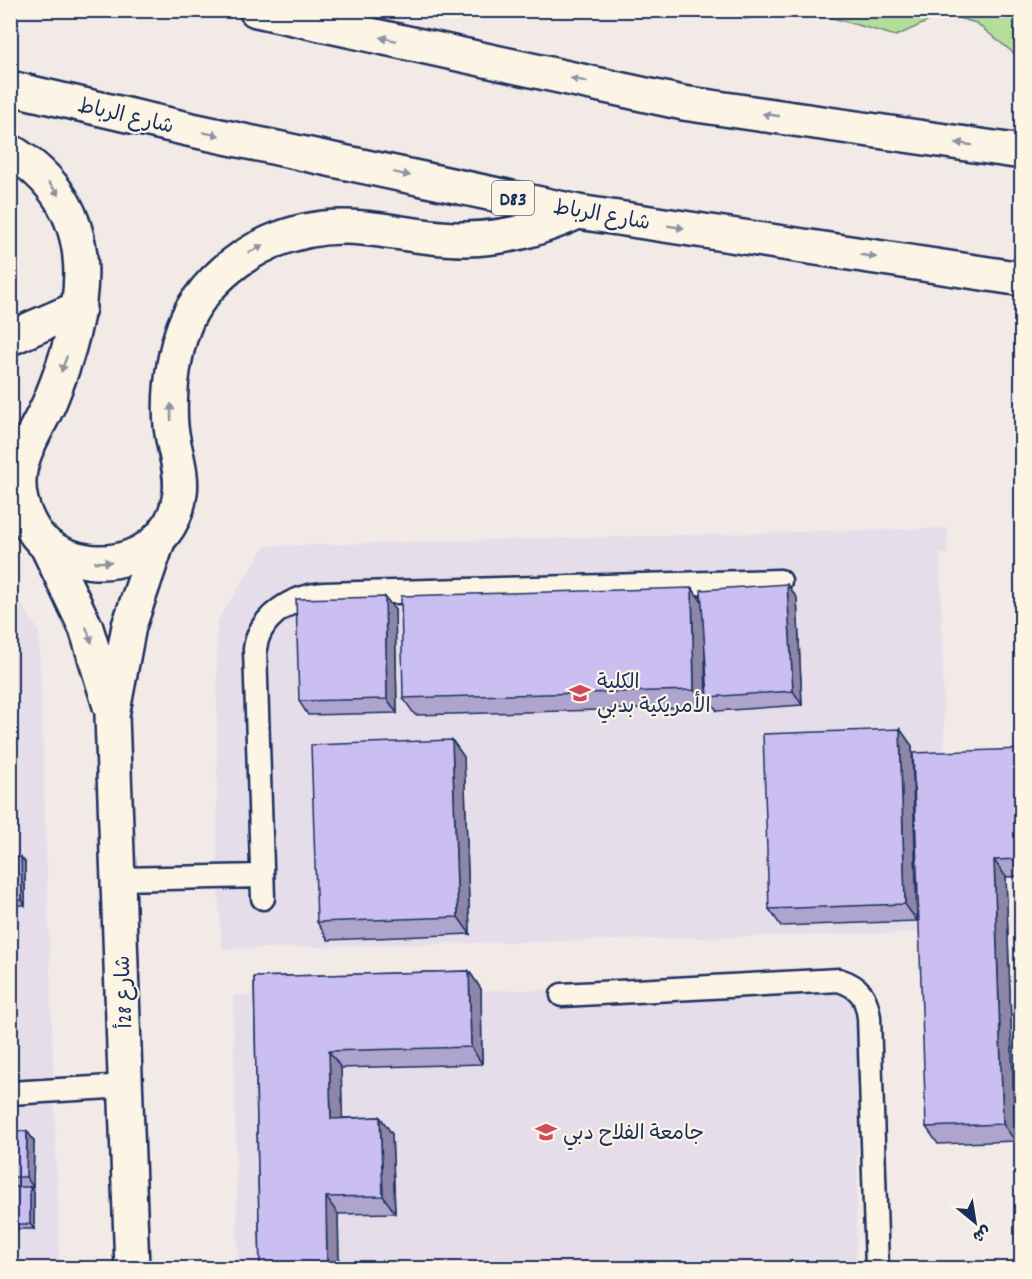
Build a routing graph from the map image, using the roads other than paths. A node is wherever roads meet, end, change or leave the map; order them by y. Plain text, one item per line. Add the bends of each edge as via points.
1 (256, 10) edge
2 (10, 88) edge
3 (10, 151) edge
4 (1022, 152) edge
5 (578, 212) junction
6 (1022, 279) edge
7 (79, 308) junction
8 (10, 338) edge
9 (18, 512) edge
10 (159, 538) junction
11 (46, 544) junction
12 (780, 580) dead end
13 (112, 716) junction
14 (262, 876) junction
15 (118, 879) junction
16 (263, 898) dead end
17 (562, 995) dead end
18 (127, 1086) junction
19 (10, 1093) edge
20 (132, 1269) edge
21 (877, 1269) edge

4 -> 1 main road via 683,103
2 -> 5 main road, شارع الرباط / D83
3 -> 7 main road via 32,164 59,193 77,229 83,268
5 -> 6 main road, شارع الرباط / D83
10 -> 5 main road via 173,517 180,493 171,427 171,384 179,343 195,304 225,270 250,252 284,236 321,228 359,227 463,239 501,237 538,230
7 - 8 main road
7 -> 9 main road via 67,356 24,459
9 - 11 main road
11 -> 10 main road via 73,559 104,564 134,556
10 - 13 main road, شارع 28أ via 129,626
11 -> 13 main road, شارع 28أ via 86,628
12 - 14 lane via 324,594 294,601 262,625 255,649
13 - 15 main road, شارع 28أ
14 - 15 lane
14 - 16 lane
15 - 18 main road, شارع 28أ
17 - 21 lane via 839,980 856,986 867,999 869,1017
18 - 19 lane
18 - 20 main road, شارع 28أ

